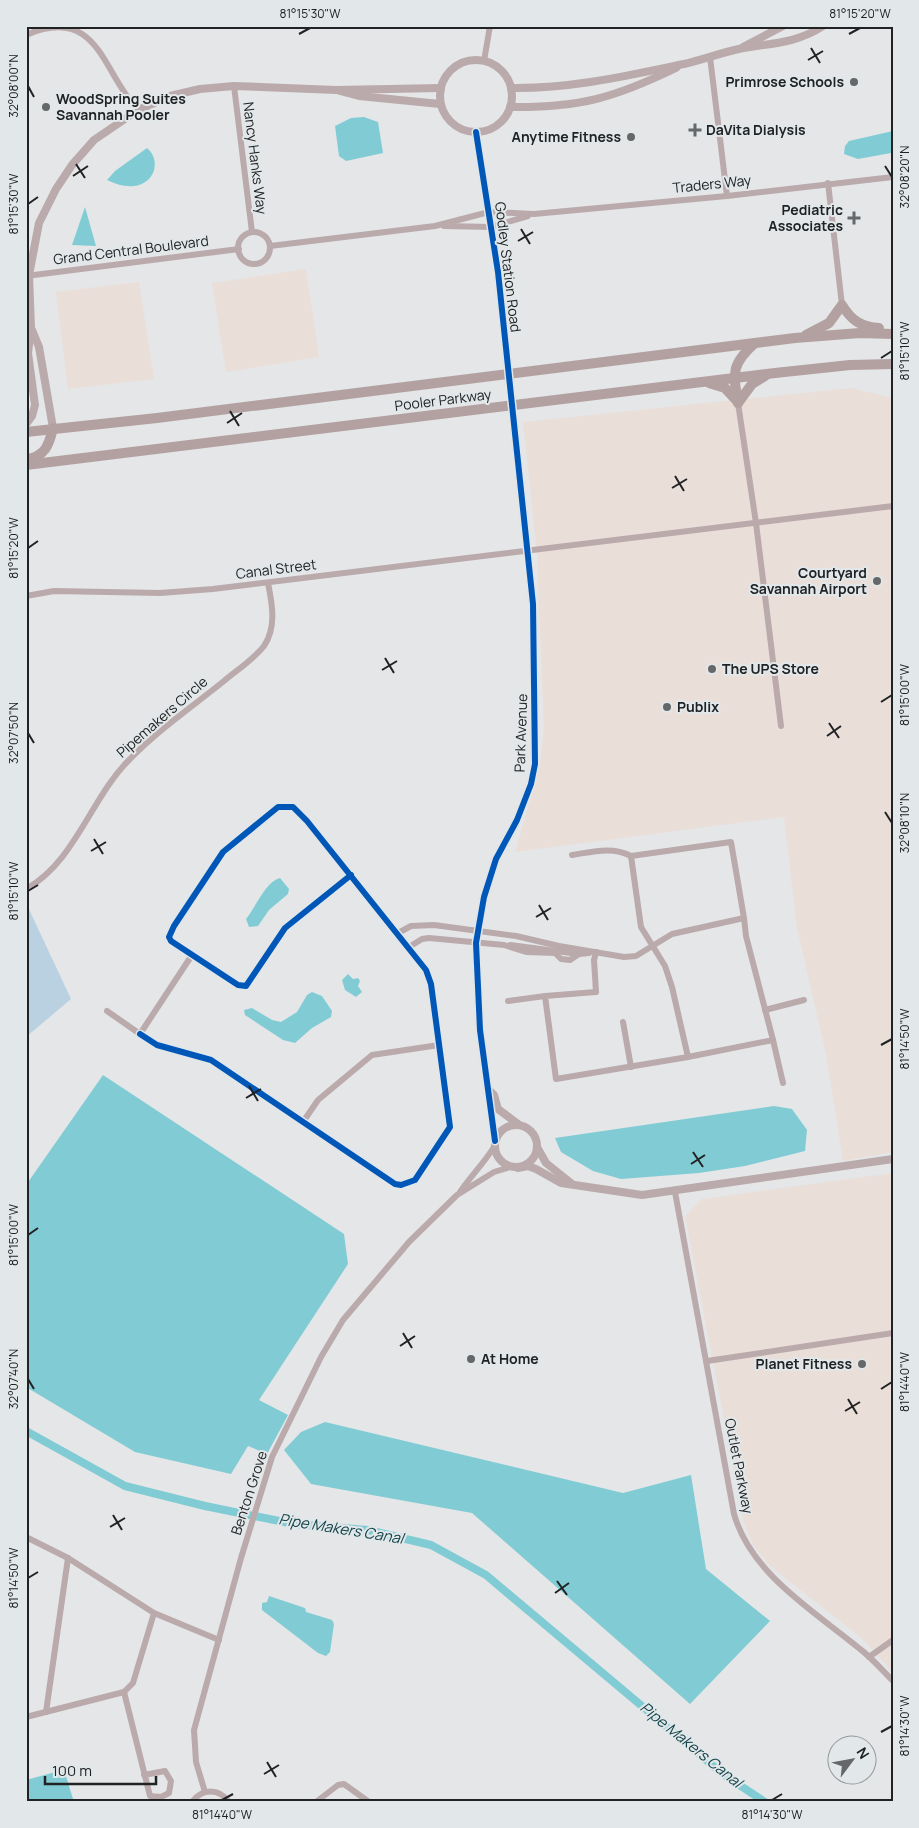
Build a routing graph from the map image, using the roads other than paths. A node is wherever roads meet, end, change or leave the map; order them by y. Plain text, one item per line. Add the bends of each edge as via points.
1 (490, 26) edge
2 (783, 26) edge
3 (823, 26) edge
4 (26, 36) edge
5 (739, 49) junction
6 (710, 57) junction
7 (484, 61) junction
8 (685, 64) junction
9 (234, 86) junction
10 (440, 88) junction
11 (511, 88) junction
12 (336, 90) junction
13 (440, 104) junction
14 (510, 107) junction
15 (138, 110) junction
16 (476, 132) junction
17 (893, 176) edge
18 (828, 183) junction
19 (728, 196) junction
20 (489, 212) junction
21 (534, 214) junction
22 (436, 226) junction
23 (491, 227) junction
24 (252, 232) junction
25 (270, 246) junction
26 (239, 249) junction
27 (28, 276) edge
28 (842, 305) junction
29 (31, 328) junction
30 (893, 328) edge
31 (893, 334) edge
32 (795, 338) junction
33 (755, 343) junction
34 (893, 364) edge
35 (508, 372) junction
36 (775, 373) junction
37 (734, 378) junction
38 (701, 382) junction
39 (738, 403) junction
40 (511, 405) junction
41 (26, 424) edge
42 (52, 428) junction
43 (26, 432) edge
44 (26, 459) edge
45 (26, 465) edge
46 (893, 506) edge
47 (756, 523) junction
48 (528, 551) junction
49 (268, 583) junction
50 (26, 596) edge
51 (781, 726) dead end
52 (572, 855) dead end
53 (631, 856) junction
54 (351, 875) junction
55 (26, 889) edge
56 (744, 918) junction
57 (477, 931) junction
58 (398, 933) junction
59 (476, 943) junction
60 (653, 945) junction
61 (409, 946) junction
62 (594, 952) junction
63 (192, 955) junction
64 (545, 996) junction
65 (804, 1000) dead end
66 (508, 1001) dead end
67 (765, 1010) junction
68 (108, 1012) dead end
69 (623, 1022) dead end
70 (140, 1034) junction
71 (773, 1040) junction
72 (439, 1045) junction
73 (688, 1057) junction
74 (631, 1067) junction
75 (783, 1083) dead end
76 (488, 1089) junction
77 (303, 1122) junction
78 (521, 1125) junction
79 (494, 1144) junction
80 (537, 1146) junction
81 (893, 1159) edge
82 (514, 1168) junction
83 (571, 1183) junction
84 (675, 1192) junction
85 (458, 1195) junction
86 (893, 1333) edge
87 (706, 1361) junction
88 (26, 1537) edge
89 (68, 1558) junction
90 (154, 1613) junction
91 (220, 1640) junction
92 (893, 1640) edge
93 (869, 1657) junction
94 (893, 1681) edge
95 (124, 1692) junction
96 (46, 1712) junction
97 (26, 1717) edge
98 (144, 1774) junction
99 (205, 1792) junction
100 (320, 1801) edge
101 (192, 1802) edge
102 (229, 1802) edge
103 (369, 1802) edge

1 - 7 street
2 - 5 street
3 - 5 street via 793,41
4 - 15 street via 58,29 71,30 86,37 96,45
5 - 6 street
6 - 8 street
6 - 19 street
7 - 10 street via 474,60 456,66
7 - 11 street via 501,71
8 - 11 street via 562,87
8 - 14 street via 633,89 603,99 568,106
9 - 12 street
9 - 15 street via 170,96
9 - 24 street, Nancy Hanks Way
10 - 12 street
10 - 13 street
11 - 14 street
12 - 13 street via 359,96
13 - 16 street via 453,124
14 - 16 street via 497,125
15 - 27 street via 94,140 56,189 39,223
16 - 20 street, Godley Station Road
17 - 18 street, Traders Way
18 - 19 street, Traders Way
18 - 28 street
19 - 21 street, Traders Way
20 - 21 street, Traders Way
20 - 22 street
20 - 23 street, Godley Station Road
21 - 23 street, Traders Way
22 - 23 street
22 - 25 street
23 - 35 street, Godley Station Road
24 - 25 street via 262,234
24 - 26 street via 241,240
25 - 26 street via 265,259 256,263 247,261
26 - 27 street, Grand Central Boulevard
27 - 29 street
28 - 30 main road via 858,324 870,328
28 - 32 main road via 829,323
29 - 41 street via 28,353 35,405
29 - 42 street via 39,347
31 - 32 main road, Pooler Parkway
32 - 33 main road, Pooler Parkway
33 - 35 main road, Pooler Parkway
33 - 37 main road via 736,362
34 - 36 main road, Pooler Parkway
35 - 40 street, Godley Station Road
35 - 42 main road, Pooler Parkway via 157,418
36 - 37 main road, Pooler Parkway
36 - 39 main road via 752,384
37 - 38 main road, Pooler Parkway
37 - 39 main road
38 - 39 main road via 725,388
38 - 40 main road, Pooler Parkway
39 - 47 street
40 - 45 main road, Pooler Parkway
40 - 48 street, Park Avenue
42 - 43 main road, Pooler Parkway
42 - 44 main road via 49,444 42,454
46 - 47 street, Canal Street
47 - 48 street, Canal Street
47 - 51 street
48 - 49 street, Canal Street
48 - 57 street, Park Avenue via 533,604 535,764 517,820 496,859
49 - 50 street, Canal Street via 160,593 54,591
49 - 55 street, Pipemakers Circle via 273,619 265,644 130,759 54,866 40,881
52 - 53 street via 606,850 621,851
53 - 56 street via 730,842
53 - 60 street via 641,927
54 - 58 street
54 - 63 street via 285,928 246,986 238,985
54 - 63 street via 299,811 293,806 278,807 223,852 174,926 169,937 171,941
56 - 60 street via 672,934
56 - 67 street
57 - 58 street via 422,924
57 - 59 street, Park Avenue
57 - 62 street
58 - 61 street
59 - 61 street via 429,938
59 - 62 street via 504,945 526,952 555,953 561,959 570,960 579,954
59 - 76 street, Park Avenue via 480,1030
60 - 62 street via 636,956
60 - 73 street via 672,987
61 - 72 street via 430,977
62 - 64 street via 596,992
63 - 70 street
64 - 66 street
64 - 74 street via 556,1079
65 - 67 street
67 - 71 street
68 - 70 street
69 - 74 street
70 - 77 street via 157,1045 211,1060
71 - 73 street
71 - 75 street
72 - 77 street via 372,1055 318,1100
72 - 77 street via 450,1126 415,1180 395,1184
73 - 74 street
76 - 78 street, Park Avenue via 494,1095 498,1109
76 - 79 street, Park Avenue
78 - 79 street via 505,1127
78 - 80 street via 534,1136
79 - 82 street via 497,1157
79 - 85 street, Benton Grove via 481,1167
80 - 82 street via 533,1160
80 - 83 street via 546,1163
81 - 84 street
82 - 83 street via 528,1166 561,1182
82 - 85 street, Benton Grove via 494,1172
83 - 84 street via 635,1194
84 - 87 street, Outlet Parkway
85 - 91 street, Benton Grove via 409,1242 343,1320 321,1357 272,1457
86 - 87 street
87 - 93 street, Outlet Parkway via 740,1534 754,1557 779,1582
88 - 89 street
89 - 90 street
89 - 96 street
90 - 91 street
90 - 95 street via 133,1683
91 - 99 street, Benton Grove via 194,1730 196,1762
92 - 93 street
93 - 94 street, Outlet Parkway
95 - 96 street
95 - 98 street
96 - 97 street
98 - 98 street via 150,1796 161,1797 168,1793 171,1781 165,1771
99 - 101 street
99 - 102 street via 220,1793
100 - 103 street via 344,1784

